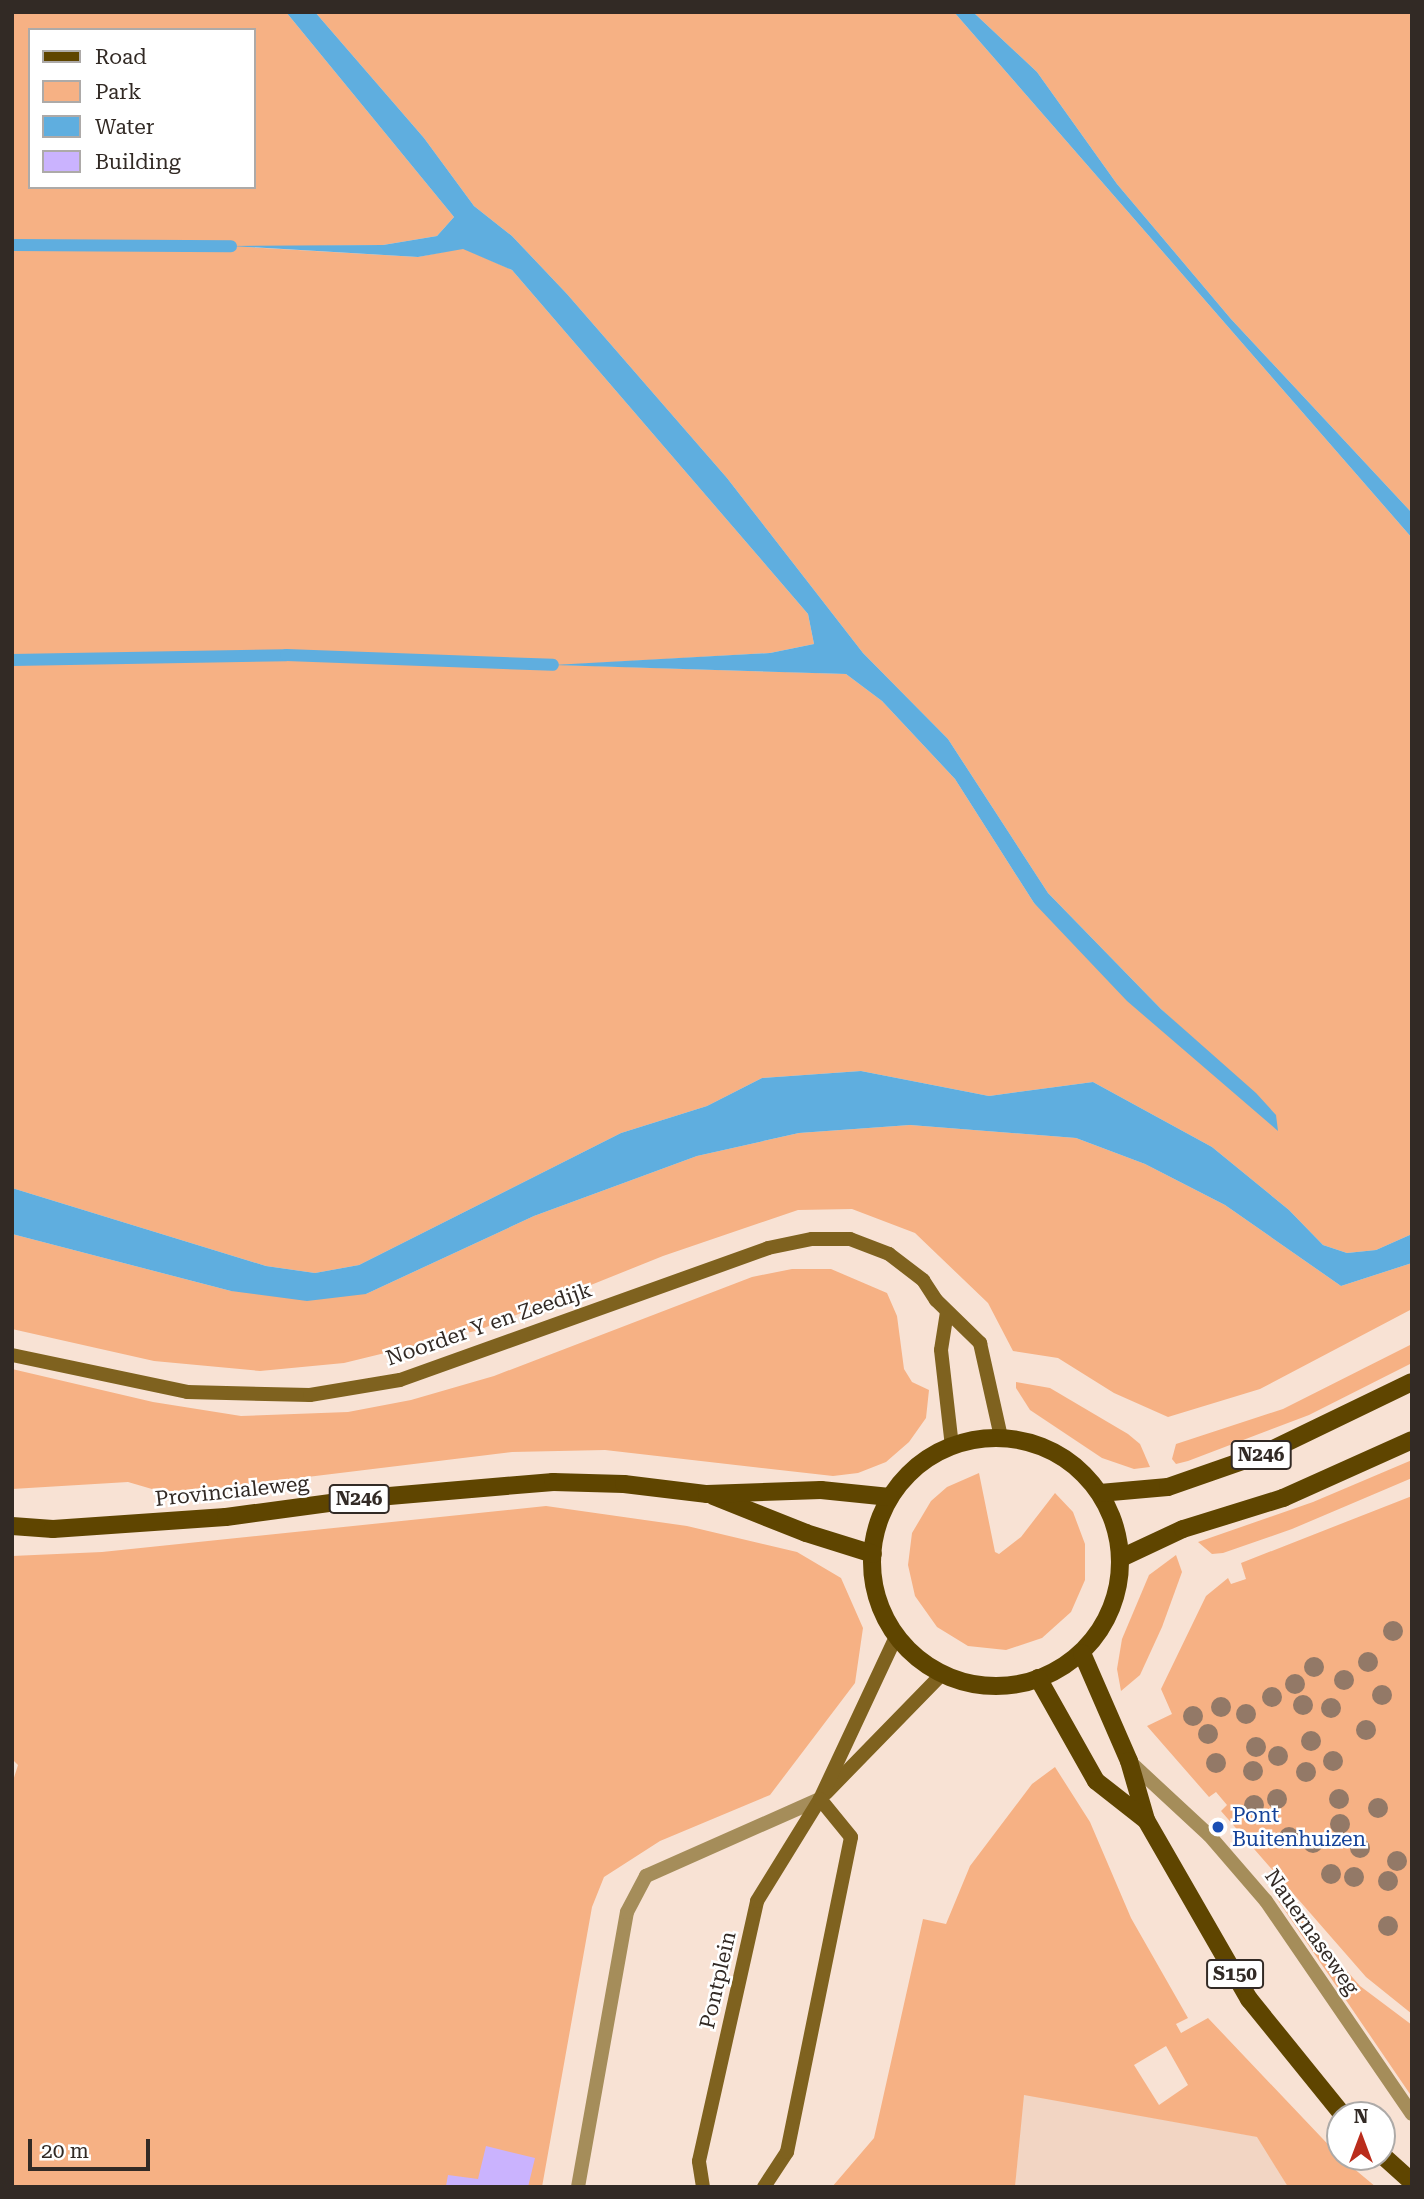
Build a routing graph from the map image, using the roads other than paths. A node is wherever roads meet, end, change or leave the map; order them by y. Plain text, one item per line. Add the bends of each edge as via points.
1 (947, 1312) junction
2 (12, 1355) edge
3 (1412, 1382) edge
4 (1001, 1437) junction
5 (1412, 1440) edge
6 (951, 1447) junction
7 (1100, 1493) junction
8 (707, 1494) junction
9 (890, 1497) junction
10 (12, 1526) edge
11 (873, 1554) junction
12 (1121, 1558) junction
13 (896, 1637) junction
14 (1082, 1653) junction
15 (942, 1674) junction
16 (1038, 1678) junction
17 (1129, 1761) junction
18 (820, 1799) junction
19 (1146, 1820) junction
20 (1332, 2101) edge
21 (1412, 2114) edge
22 (1396, 2168) edge
23 (1412, 2182) edge
24 (578, 2187) edge
25 (703, 2187) edge
26 (764, 2187) edge

1 - 2 street, Noorder Y en Zeedijk via 923,1280 889,1254 850,1239 812,1239 768,1248 400,1380 310,1395 187,1392
1 - 4 street, Noorder Y en Zeedijk via 980,1343
1 - 6 street via 941,1350
3 - 7 main road, N246 via 1263,1454 1168,1487
4 - 6 main road
4 - 7 main road via 1067,1459
5 - 12 main road, N246 via 1283,1498 1183,1529
6 - 9 main road via 913,1469
7 - 12 main road via 1115,1524
8 - 9 main road, Provincialeweg / N246 via 821,1490
8 - 10 main road, Provincialeweg / N246 via 624,1484 553,1482 393,1495 226,1517 53,1529
8 - 11 main road, Provincialeweg / N246
9 - 11 main road via 876,1530
11 - 13 main road via 878,1600
12 - 14 main road via 1117,1591 1105,1623
13 - 15 main road
13 - 18 street, Pontplein
14 - 16 main road
14 - 17 main road, Nauernaseweg / S150
15 - 16 main road via 1000,1686
15 - 18 street, Pontplein
16 - 19 main road, Nauernaseweg / S150 via 1096,1781
17 - 19 main road, Nauernaseweg / S150
17 - 21 lane, Nauernaseweg via 1209,1835 1266,1901
18 - 24 lane via 646,1876 627,1912
18 - 25 street, Pontplein via 757,1901 699,2161
18 - 26 street via 850,1837 786,2152
19 - 20 main road, Nauernaseweg / S150 via 1249,1999
22 - 23 main road

